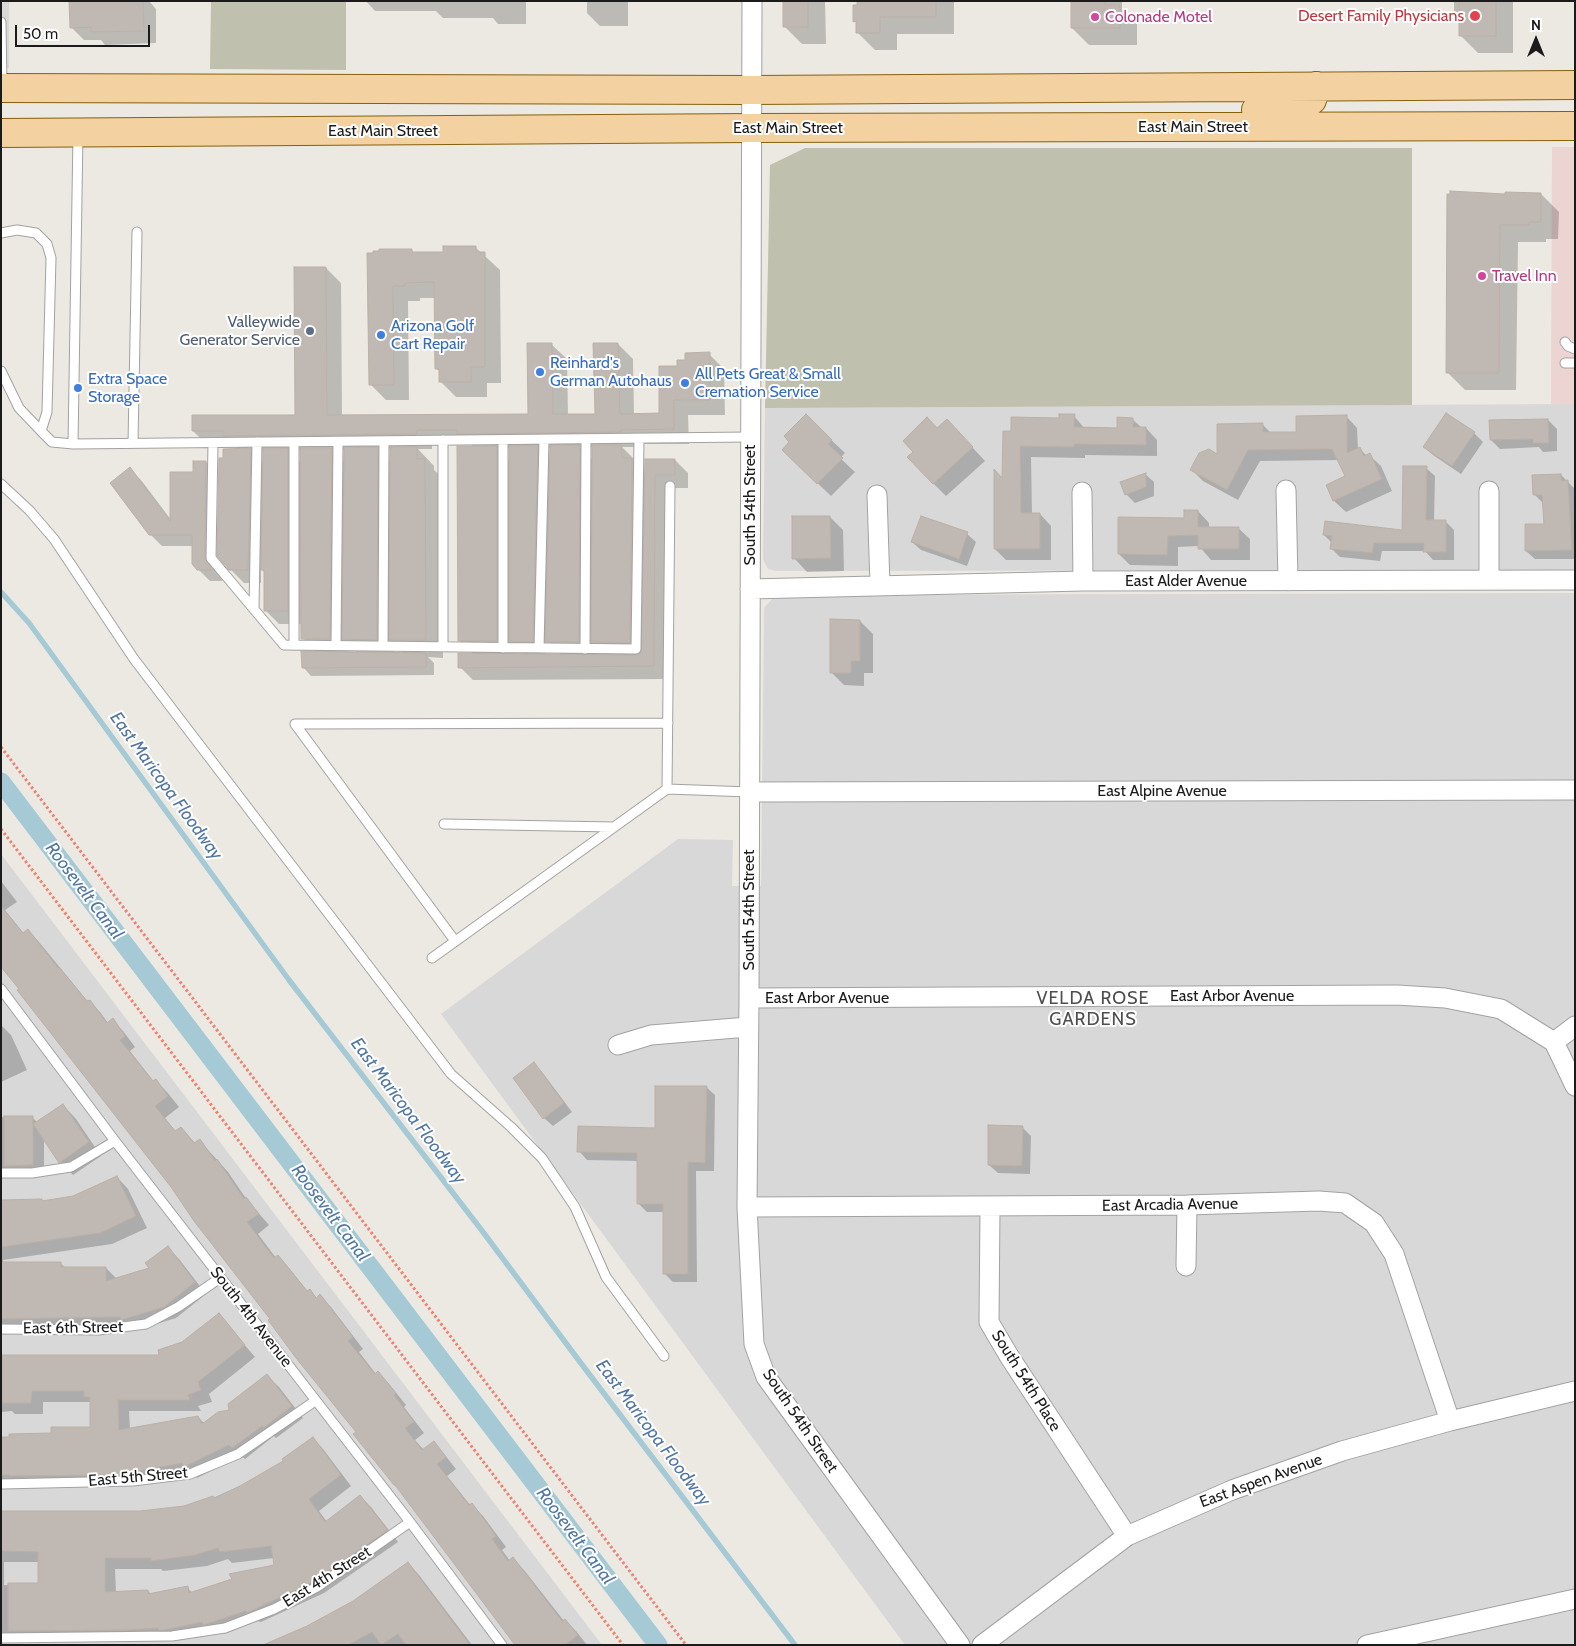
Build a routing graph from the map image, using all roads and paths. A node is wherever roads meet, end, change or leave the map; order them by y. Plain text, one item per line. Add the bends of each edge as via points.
1 (752, 1) edge
2 (1, 22) edge
3 (1575, 85) edge
4 (1316, 86) junction
5 (2, 88) edge
6 (751, 109) junction
7 (1575, 126) edge
8 (1125, 127) junction
9 (1, 133) edge
10 (78, 133) junction
11 (137, 232) dead end
12 (1, 233) edge
13 (1565, 342) dead end
14 (1575, 349) edge
15 (1564, 363) dead end
16 (1575, 363) edge
17 (1, 371) edge
18 (41, 431) junction
19 (750, 438) junction
20 (586, 439) junction
21 (639, 439) junction
22 (443, 440) junction
23 (503, 440) junction
24 (544, 440) junction
25 (384, 441) junction
26 (257, 442) junction
27 (294, 442) junction
28 (338, 442) junction
29 (213, 443) junction
30 (73, 444) junction
31 (133, 444) junction
32 (1, 484) edge
33 (670, 486) dead end
34 (1286, 490) dead end
35 (1489, 491) dead end
36 (1082, 492) dead end
37 (877, 495) dead end
38 (1489, 580) junction
39 (1575, 580) edge
40 (1083, 581) junction
41 (1288, 581) junction
42 (880, 585) junction
43 (750, 589) junction
44 (254, 608) junction
45 (294, 645) junction
46 (336, 645) junction
47 (384, 646) junction
48 (443, 647) junction
49 (503, 648) junction
50 (539, 648) junction
51 (585, 649) junction
52 (668, 723) junction
53 (1, 747) edge
54 (667, 789) junction
55 (1575, 790) edge
56 (750, 792) junction
57 (444, 824) dead end
58 (614, 827) junction
59 (1, 829) edge
60 (455, 941) junction
61 (432, 958) dead end
62 (1, 989) edge
63 (749, 998) junction
64 (1575, 1026) edge
65 (748, 1027) junction
66 (1554, 1042) junction
67 (618, 1045) dead end
68 (1575, 1086) edge
69 (115, 1142) junction
70 (1, 1173) edge
71 (1187, 1205) junction
72 (747, 1206) junction
73 (990, 1206) junction
74 (1186, 1266) dead end
75 (220, 1278) junction
76 (1, 1329) edge
77 (664, 1356) dead end
78 (1575, 1391) edge
79 (315, 1401) junction
80 (1450, 1421) junction
81 (1, 1484) edge
82 (410, 1522) junction
83 (1127, 1536) junction
84 (1575, 1599) edge
85 (1, 1638) edge
86 (502, 1645) edge
87 (623, 1645) edge
88 (686, 1645) edge
89 (960, 1645) edge
90 (982, 1645) edge
91 (1367, 1645) edge

1 - 6 street, South 54th Street
2 - 5 lane
3 - 4 main road, East Main Street
4 - 6 main road, East Main Street
4 - 8 main road via 1312,100 1297,107 1180,110
5 - 6 main road, East Main Street
6 - 8 main road, East Main Street
6 - 10 main road, East Main Street
6 - 19 street, South 54th Street
7 - 8 main road, East Main Street
9 - 10 main road, East Main Street
10 - 30 lane
11 - 31 lane
12 - 18 lane via 17,230 36,233 48,244 52,258 48,412
13 - 14 lane
15 - 16 lane
17 - 18 lane via 19,408
18 - 30 lane via 52,442
19 - 21 lane
19 - 43 street, South 54th Street
20 - 21 lane
20 - 24 lane
20 - 51 lane
21 - 51 lane via 636,650
22 - 23 lane
22 - 25 lane
22 - 48 lane
23 - 24 lane
23 - 49 lane
24 - 50 lane
25 - 28 lane
25 - 47 lane
26 - 27 lane
26 - 29 lane
26 - 44 lane
27 - 28 lane
27 - 45 lane
28 - 46 lane
29 - 31 lane
29 - 44 lane via 211,558
30 - 31 lane
32 - 77 lane via 54,539 134,659 451,1074 542,1158 574,1207 606,1277
33 - 52 lane
34 - 41 street
35 - 38 street
36 - 40 street
37 - 42 street
38 - 39 street, East Alder Avenue
38 - 41 street, East Alder Avenue
40 - 41 street, East Alder Avenue
40 - 42 street, East Alder Avenue
42 - 43 street, East Alder Avenue
43 - 56 street, South 54th Street
44 - 45 lane via 284,645
45 - 46 lane
46 - 47 lane
47 - 48 lane
48 - 49 lane
49 - 50 lane
50 - 51 lane
52 - 54 lane
52 - 60 lane via 295,724
53 - 88 path
54 - 56 lane
54 - 58 lane
55 - 56 street, East Alpine Avenue
56 - 63 street, South 54th Street
57 - 58 lane
58 - 60 lane
59 - 87 path
60 - 61 lane
62 - 69 lane, South 4th Avenue
63 - 65 street, South 54th Street
63 - 66 street, East Arbor Avenue via 1416,996 1501,1009
64 - 66 street
65 - 67 street via 651,1035
65 - 72 street, South 54th Street
66 - 68 street
69 - 70 lane via 71,1167 32,1173
69 - 75 lane, South 4th Avenue
71 - 73 street, East Arcadia Avenue
71 - 74 street
71 - 80 street, East Arcadia Avenue via 1346,1203 1374,1223 1394,1254
72 - 73 street, East Arcadia Avenue
72 - 89 street, South 54th Street via 754,1344 766,1377
73 - 83 street, South 54th Place via 989,1322
75 - 76 lane, East 6th Street via 146,1324 99,1330
75 - 79 lane, South 4th Avenue
78 - 80 street, East Aspen Avenue
79 - 81 lane, East 5th Street via 238,1454 190,1474 133,1481
79 - 82 lane, South 4th Avenue
80 - 83 street, East Aspen Avenue via 1342,1451 1232,1490
82 - 85 lane, East 4th Street via 317,1587 226,1628 172,1636
82 - 86 lane, South 4th Avenue
83 - 90 street, East Aspen Avenue
84 - 91 street

